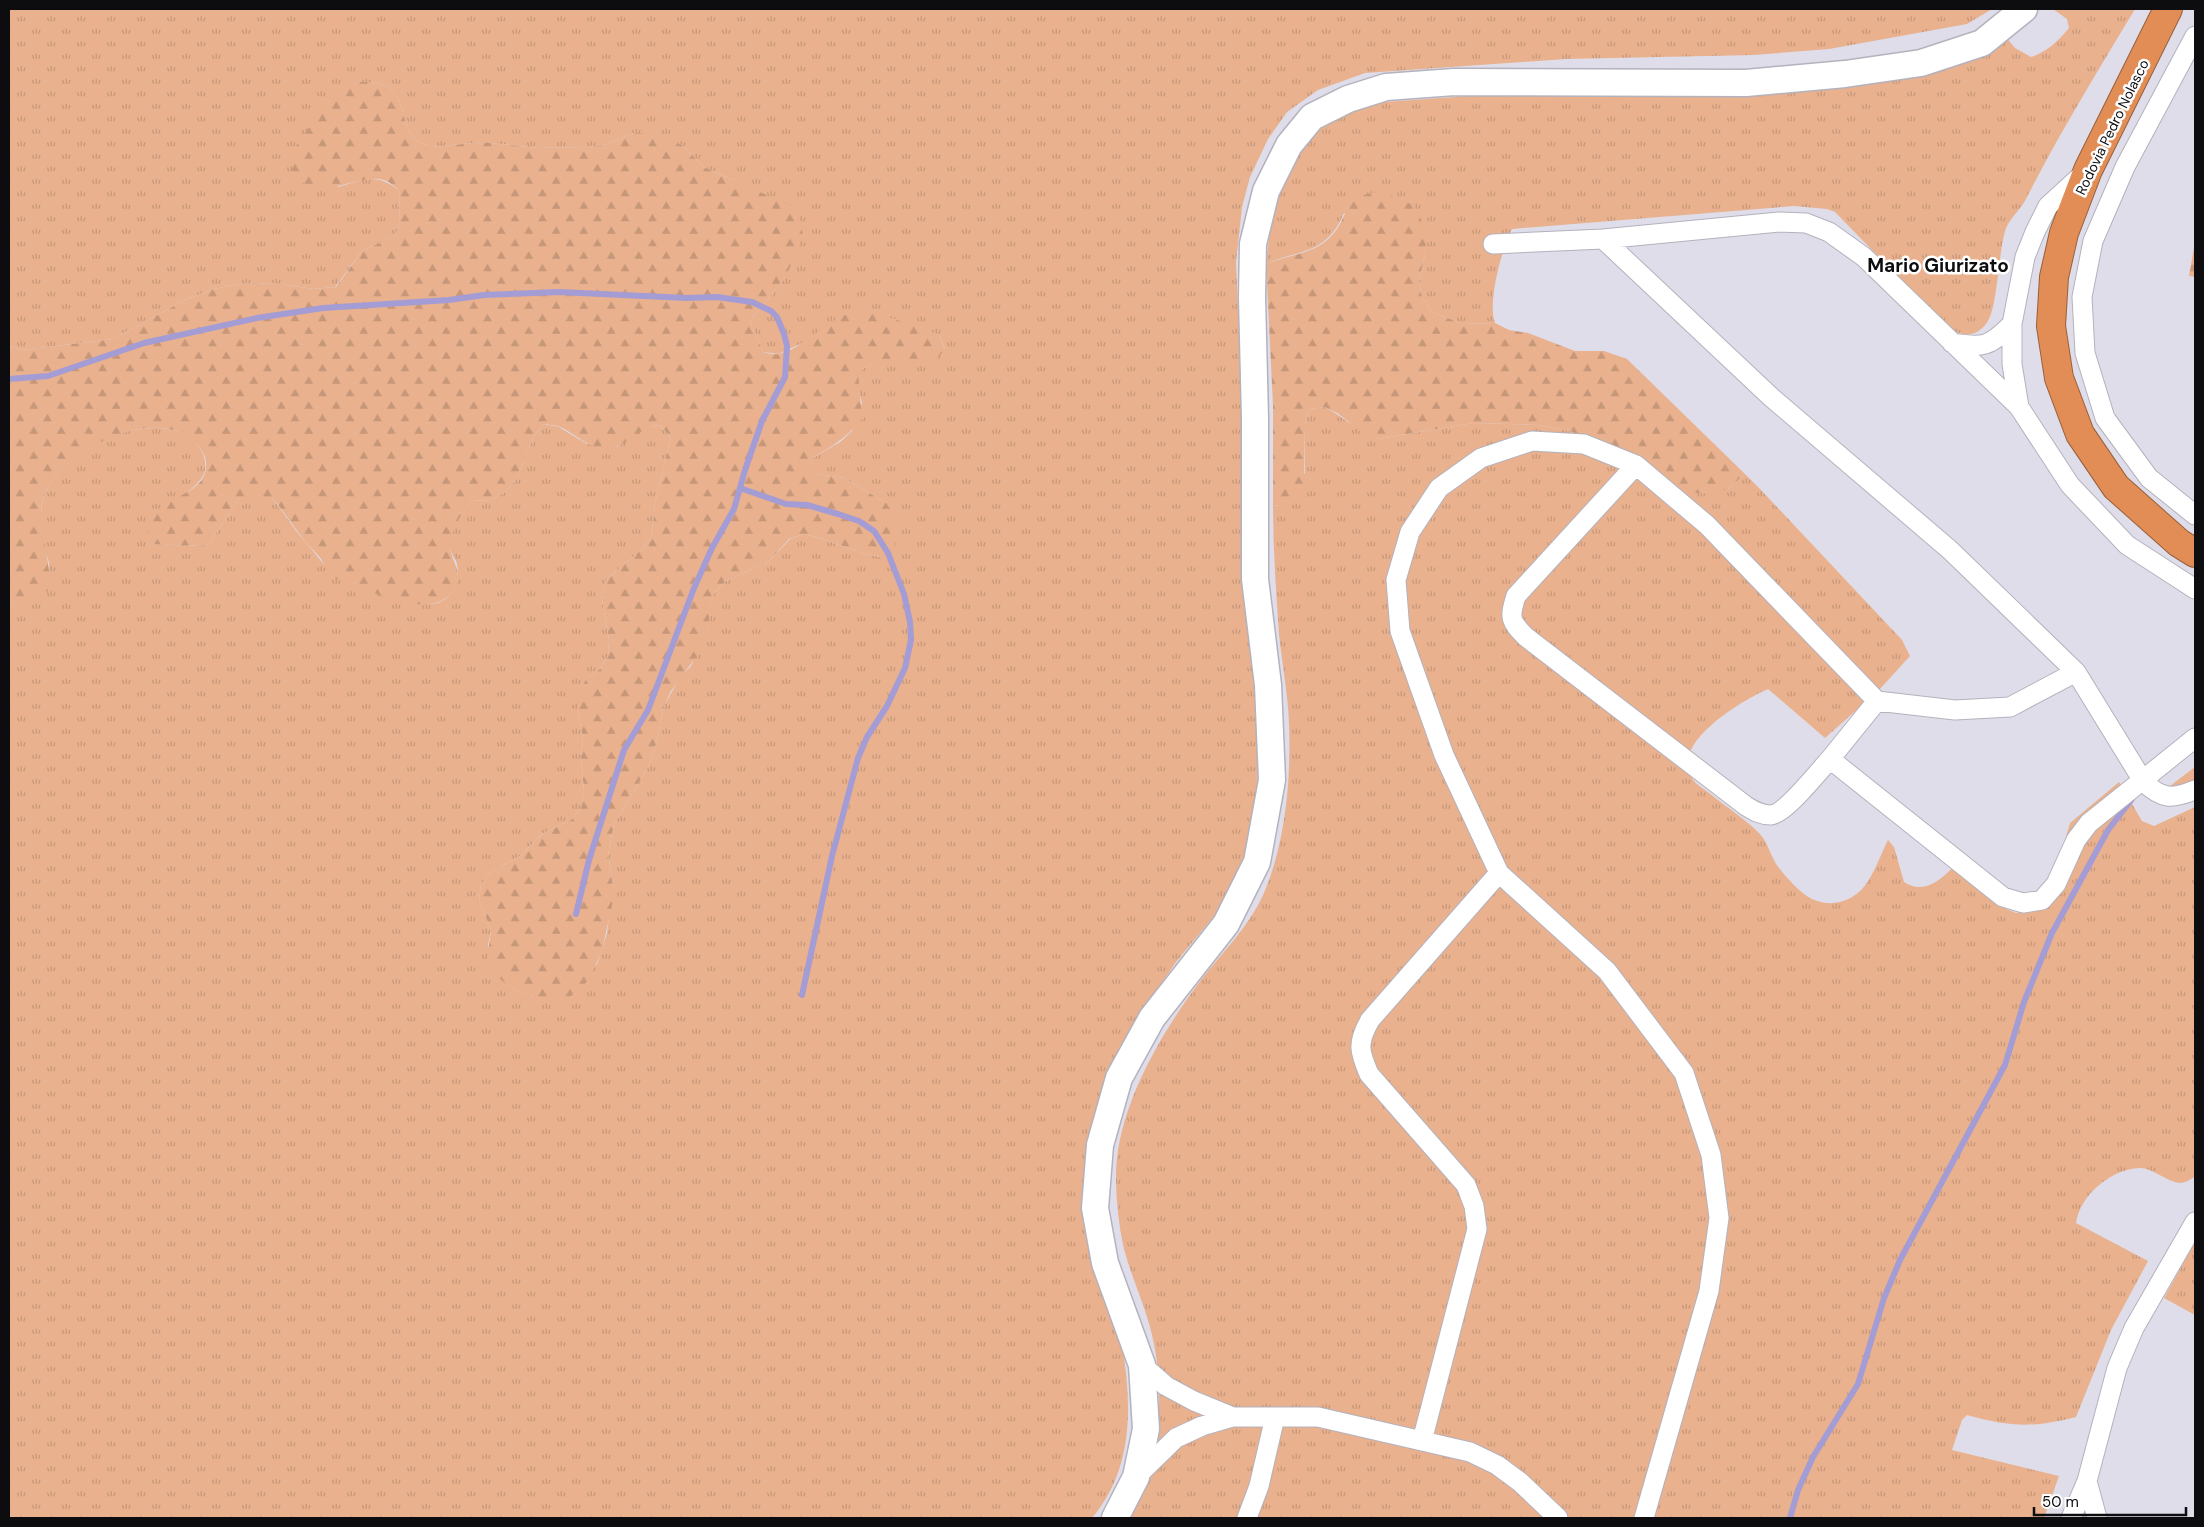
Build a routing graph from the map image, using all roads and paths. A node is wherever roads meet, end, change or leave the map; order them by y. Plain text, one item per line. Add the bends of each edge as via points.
1 (2024, 9) edge
2 (2168, 9) edge
3 (2195, 36) edge
4 (2088, 170) junction
5 (1603, 239) junction
6 (1493, 244) dead end
7 (2012, 324) junction
8 (1952, 343) junction
9 (2018, 407) junction
10 (1636, 465) junction
11 (2195, 515) edge
12 (2195, 553) edge
13 (2195, 589) edge
14 (2076, 672) junction
15 (1877, 701) junction
16 (2195, 738) edge
17 (1830, 759) junction
18 (2143, 781) junction
19 (2195, 790) edge
20 (1499, 872) junction
21 (2195, 1222) edge
22 (1142, 1365) junction
23 (1233, 1417) junction
24 (1275, 1417) junction
25 (1422, 1441) junction
26 (1136, 1478) junction
27 (2087, 1481) junction
28 (1115, 1518) edge
29 (1247, 1518) edge
30 (1558, 1518) edge
31 (1644, 1518) edge
32 (2071, 1518) edge
33 (2096, 1518) edge

1 - 22 street via 1982,43 1921,63 1845,74 1746,82 1454,82 1386,87 1348,99 1312,117 1289,145 1266,191 1253,252 1255,579 1268,685 1272,780 1257,862 1226,924 1152,1018 1119,1078 1100,1145 1095,1208 1105,1263
2 - 4 highway, Rodovia Pedro Nolasco
3 - 11 street via 2125,167 2093,241 2082,297 2085,353 2105,418 2149,478
4 - 7 street via 2048,206 2035,232 2025,258
4 - 12 highway, Rodovia Pedro Nolasco via 2064,233 2054,277 2051,326 2059,378 2080,434 2116,487 2179,543
5 - 6 street
5 - 8 street via 1779,222 1806,223 1829,232 1864,257
5 - 14 street via 1771,397 1950,550
7 - 8 street via 1998,339 1977,347
7 - 9 street via 2012,364
8 - 9 street
9 - 13 street via 2070,486 2127,545
10 - 15 street via 1707,525
10 - 17 street via 1516,596 1510,613 1514,625 1759,814 1773,815 1785,807
10 - 20 street via 1584,444 1532,441 1481,458 1439,488 1410,532 1396,580 1400,631 1444,755
14 - 15 street via 2010,707 1955,710
14 - 18 street
15 - 17 street
16 - 18 street
17 - 18 street via 2003,897 2024,903 2042,900 2056,884 2076,840 2089,823
18 - 19 street via 2154,792 2164,796 2179,796
20 - 25 street via 1370,1020 1361,1035 1360,1053 1369,1074 1466,1185 1474,1206 1477,1229
20 - 31 street via 1607,971 1684,1073 1711,1155 1719,1218 1709,1291
21 - 27 street via 2134,1328 2117,1368
22 - 23 street via 1166,1386 1194,1402
22 - 26 street via 1146,1429
23 - 24 street
23 - 26 street via 1176,1438
24 - 25 street via 1318,1416
24 - 29 street via 1259,1486
25 - 30 street via 1470,1452 1497,1465
26 - 28 street
27 - 32 street
27 - 33 street

